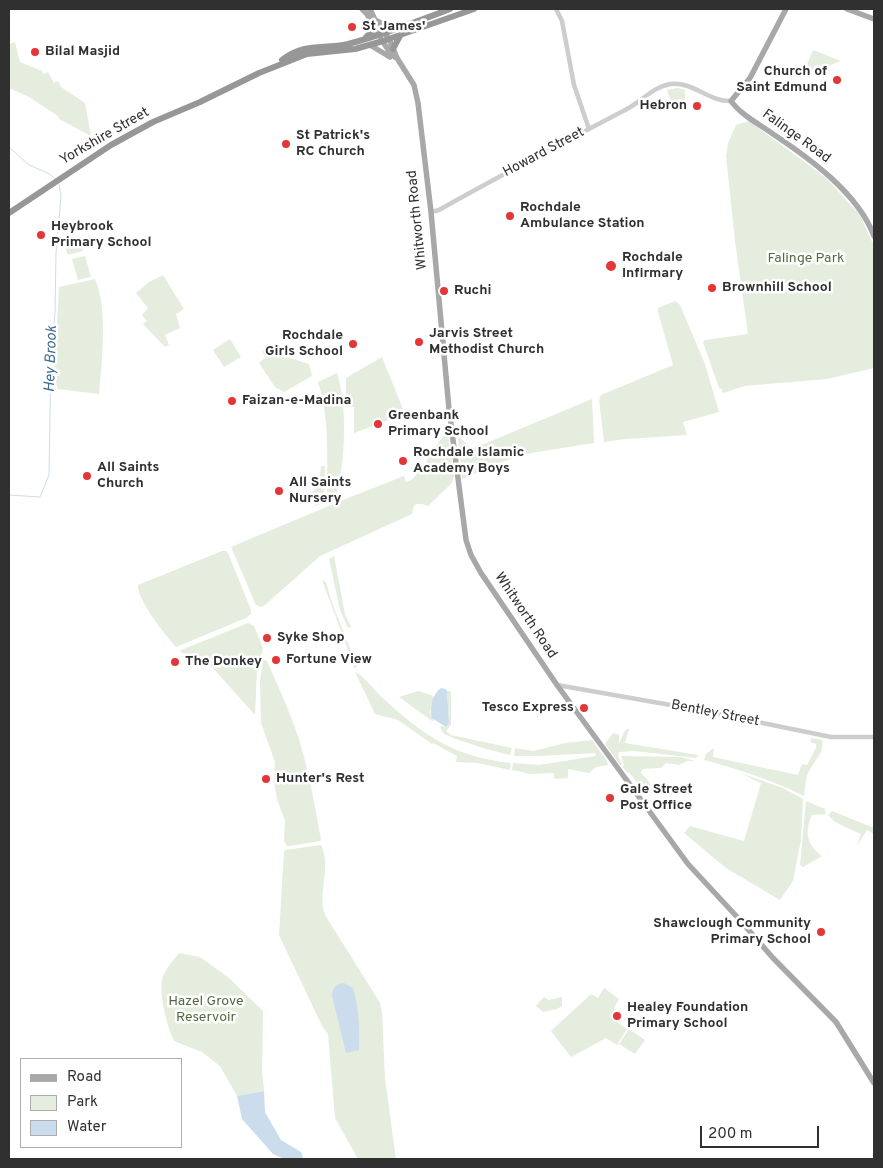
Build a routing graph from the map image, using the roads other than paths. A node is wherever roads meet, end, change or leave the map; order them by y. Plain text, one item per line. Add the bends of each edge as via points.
1 (362, 9) edge
2 (370, 9) edge
3 (450, 9) edge
4 (474, 9) edge
5 (556, 9) edge
6 (786, 9) edge
7 (848, 9) edge
8 (874, 19) edge
9 (375, 20) junction
10 (375, 28) junction
11 (400, 31) junction
12 (384, 37) junction
13 (353, 43) junction
14 (370, 44) junction
15 (393, 49) junction
16 (397, 58) junction
17 (273, 67) junction
18 (403, 68) junction
19 (654, 90) joint
20 (731, 101) junction
21 (588, 129) junction
22 (431, 212) junction
23 (9, 213) edge
24 (874, 236) edge
25 (557, 685) junction
26 (874, 737) edge
27 (874, 1083) edge

1 - 10 main road
2 - 9 main road
3 - 11 highway
4 - 11 highway
5 - 21 street via 562,21 574,83
6 - 20 main road via 750,78
7 - 8 main road
9 - 11 main road
9 - 12 main road
10 - 12 main road
10 - 13 highway
11 - 12 highway
11 - 15 highway
12 - 13 highway
12 - 14 highway
12 - 15 main road, Whitworth Road
12 - 16 main road, Whitworth Road via 389,51
13 - 17 highway via 301,49
14 - 17 highway via 355,49 307,54
14 - 18 main road
15 - 16 main road, Whitworth Road
16 - 18 main road, Whitworth Road
17 - 23 highway, Yorkshire Street via 153,122 111,145
18 - 22 main road, Whitworth Road via 414,84 418,103
19 - 20 street, Falinge Road via 670,84 683,84 724,102
19 - 21 street, Howard Street via 632,106
20 - 24 main road, Falinge Road via 741,112 830,178 863,214
21 - 22 street, Howard Street
22 - 25 main road, Whitworth Road via 466,540 480,574
25 - 26 street, Bentley Street via 831,737
25 - 27 main road, Whitworth Road via 688,864 836,1022

